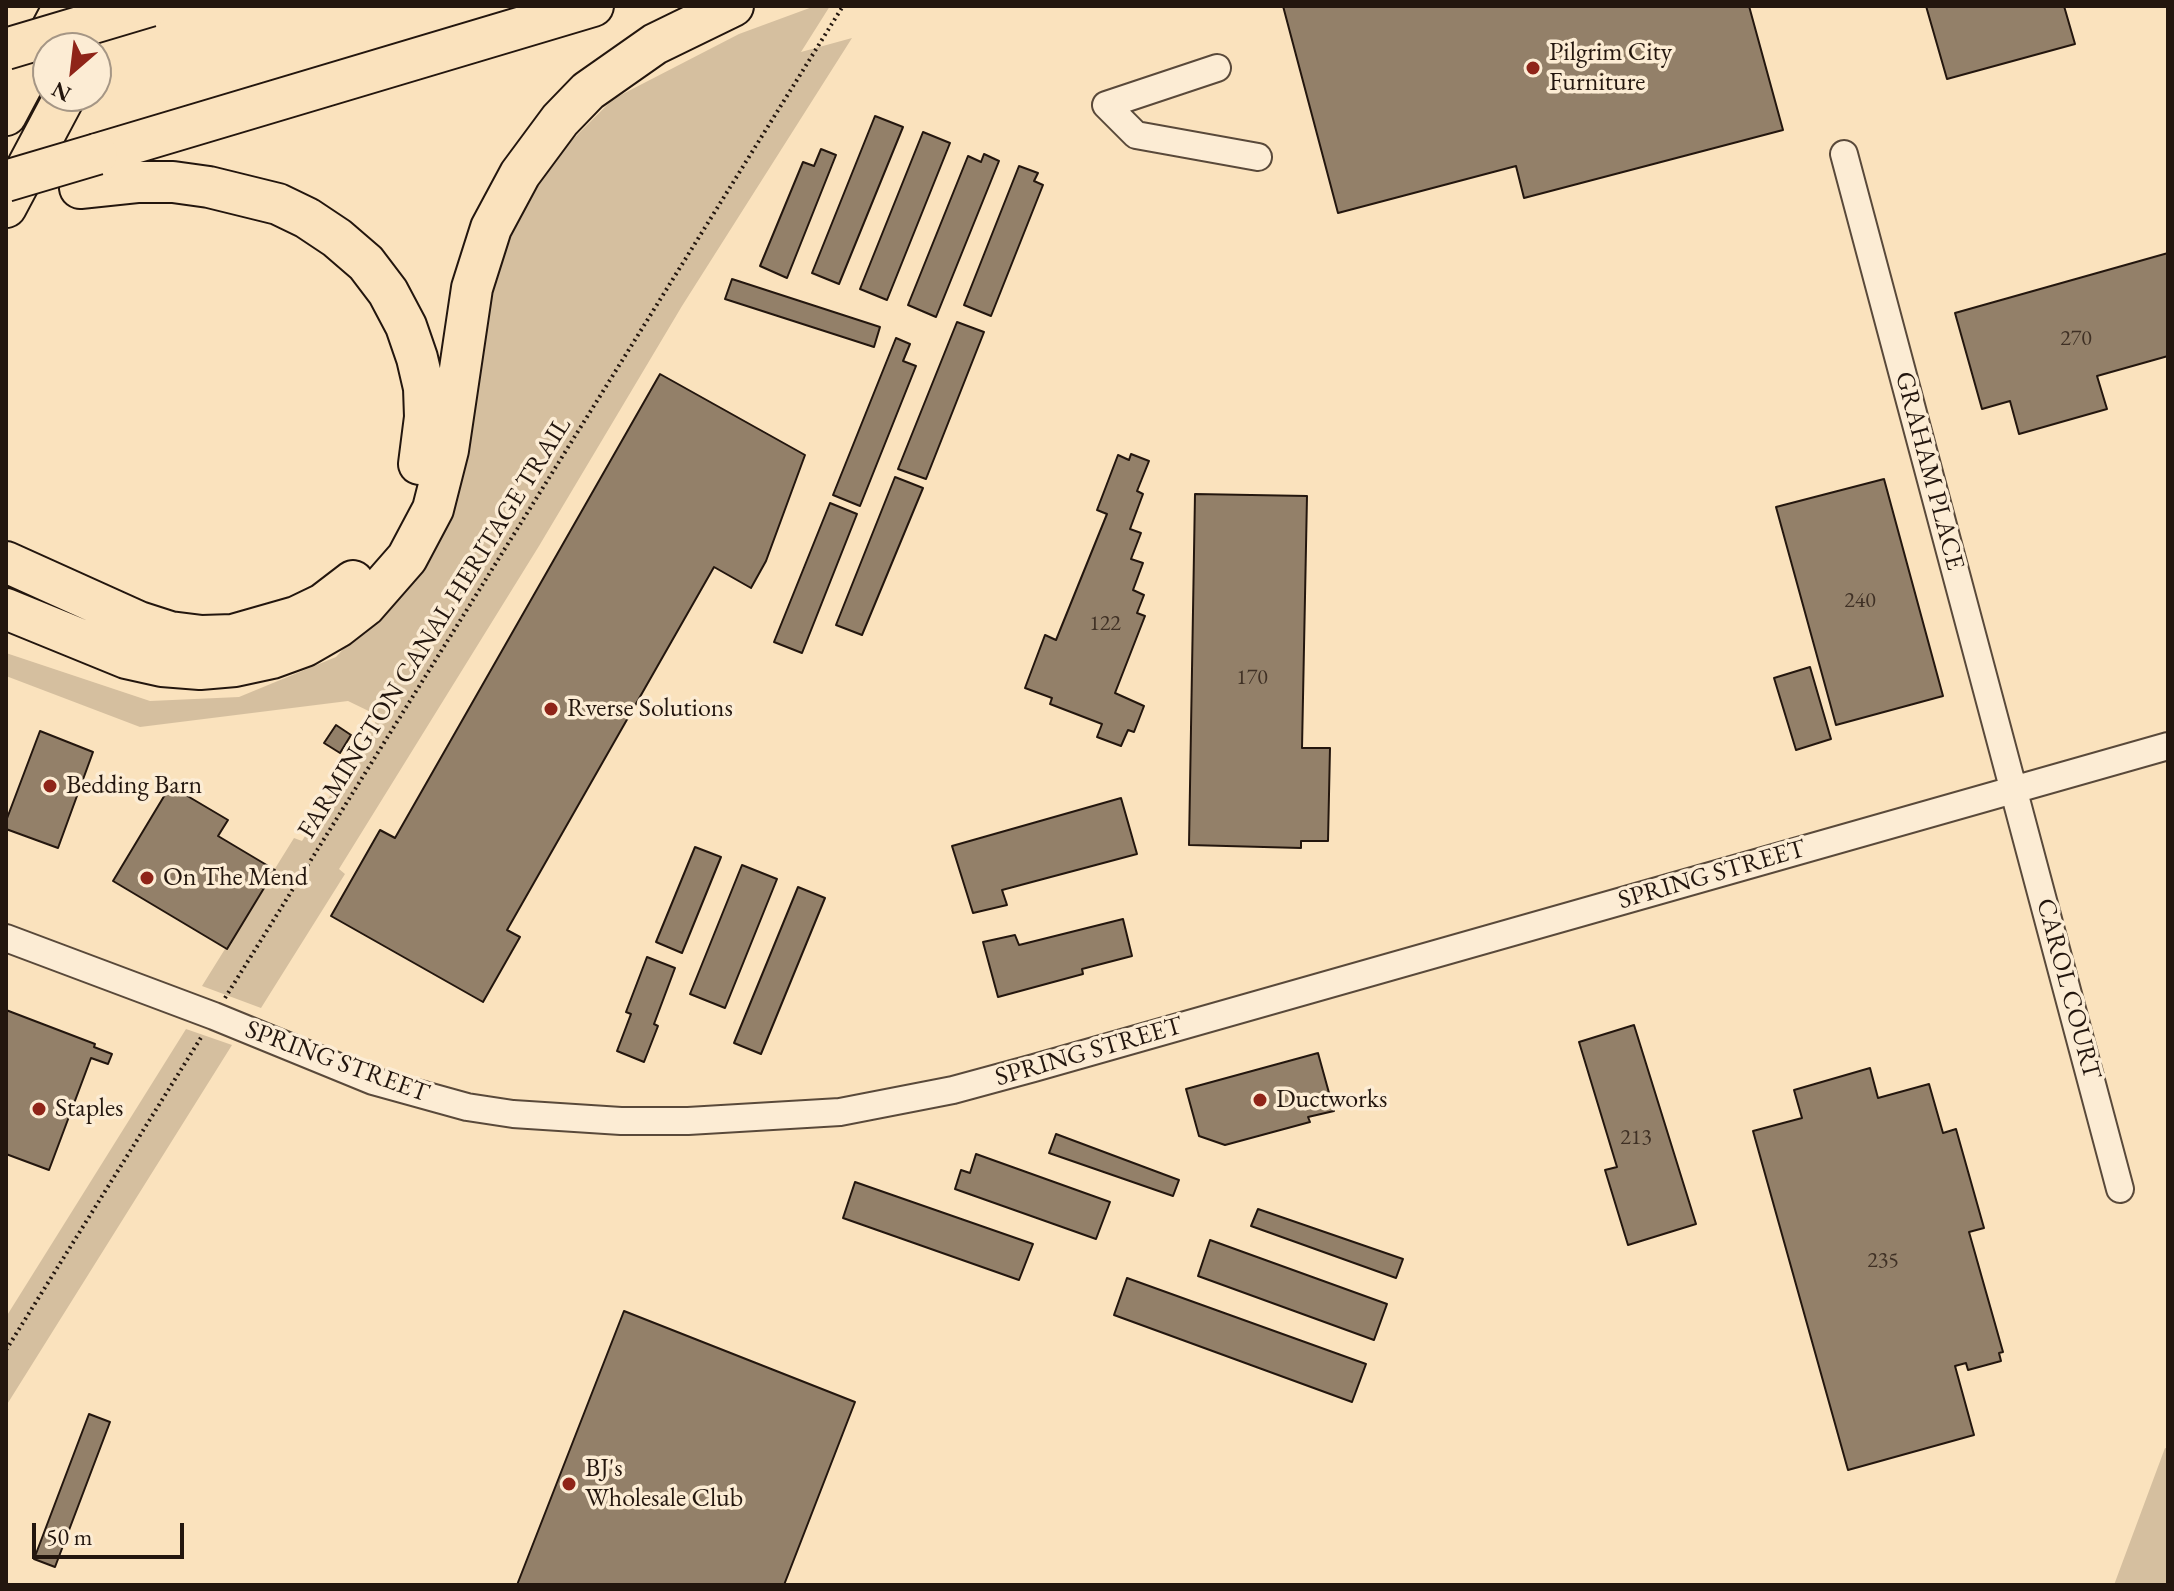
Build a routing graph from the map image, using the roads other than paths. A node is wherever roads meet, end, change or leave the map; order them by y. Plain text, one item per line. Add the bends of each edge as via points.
1 (64, 6) edge
2 (112, 6) edge
3 (128, 6) edge
4 (150, 6) edge
5 (593, 6) edge
6 (733, 6) edge
7 (6, 29) edge
8 (98, 32) edge
9 (6, 49) edge
10 (1217, 68) dead end
11 (56, 112) edge
12 (6, 115) edge
13 (1844, 154) dead end
14 (1258, 157) dead end
15 (88, 171) junction
16 (6, 181) edge
17 (6, 198) edge
18 (6, 207) edge
19 (6, 562) edge
20 (6, 609) edge
21 (2168, 746) edge
22 (2015, 788) junction
23 (6, 938) edge
24 (2120, 1189) dead end

1 - 12 highway
2 - 8 highway
3 - 7 highway
4 - 9 highway, bridge
5 - 15 highway
6 - 20 highway via 655,44 588,91 520,174 491,228 472,288 448,450 433,509 407,558 365,606 305,646 272,658 200,669 126,658
10 - 14 street via 1106,105 1136,135
11 - 18 highway
13 - 22 street, GRAHAM PLACE
15 - 16 highway, bridge
15 - 17 highway
15 - 19 highway via 137,182 222,189 278,204 337,238 366,263 406,326 424,388 417,474 386,544 348,587 296,617 233,635 170,632
21 - 22 street, SPRING STREET
22 - 23 street, SPRING STREET via 1034,1068 840,1112 621,1121 467,1107 373,1081
22 - 24 street, CAROL COURT

